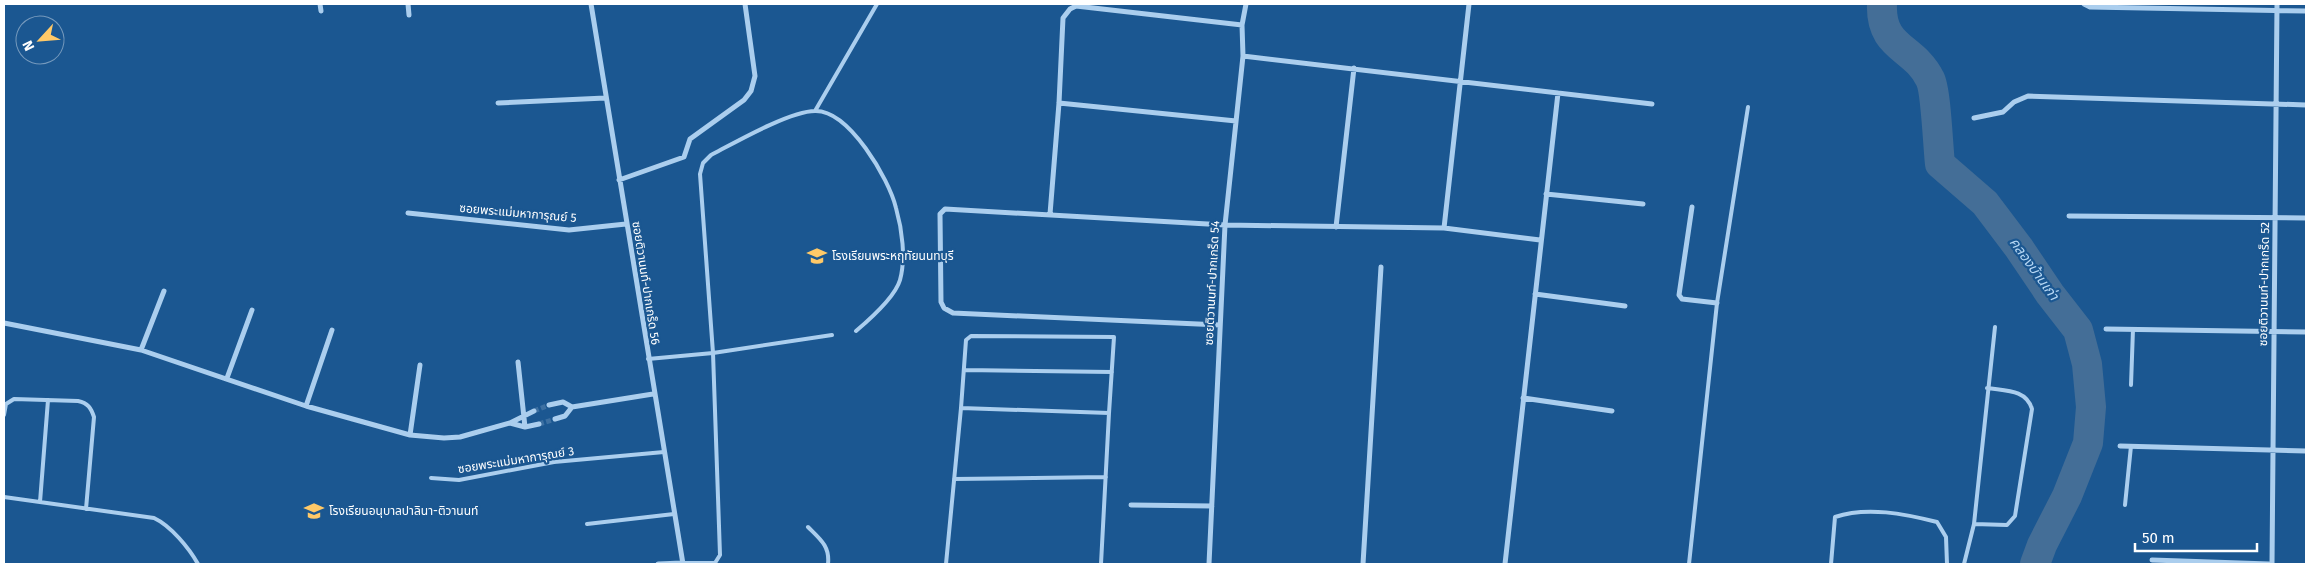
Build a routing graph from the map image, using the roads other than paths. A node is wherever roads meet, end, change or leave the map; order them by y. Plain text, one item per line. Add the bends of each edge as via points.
1 (320, 4) edge
2 (408, 4) edge
3 (591, 4) edge
4 (745, 4) edge
5 (877, 4) edge
6 (1246, 4) edge
7 (1469, 4) edge
8 (2084, 4) edge
9 (2277, 4) edge
10 (2276, 10) junction
11 (321, 11) dead end
12 (2306, 11) edge
13 (409, 14) dead end
14 (1242, 26) junction
15 (1243, 56) junction
16 (1354, 68) junction
17 (1460, 81) junction
18 (1558, 92) junction
19 (605, 98) junction
20 (498, 102) dead end
21 (1059, 103) junction
22 (1652, 104) dead end
23 (2277, 105) junction
24 (2306, 105) edge
25 (1748, 107) dead end
26 (815, 110) junction
27 (1974, 118) dead end
28 (1236, 121) junction
29 (619, 180) junction
30 (1546, 194) junction
31 (1643, 204) dead end
32 (1692, 207) dead end
33 (408, 213) dead end
34 (1050, 214) junction
35 (2069, 216) dead end
36 (2275, 218) junction
37 (2306, 218) edge
38 (626, 224) junction
39 (1225, 225) junction
40 (1336, 227) junction
41 (1444, 228) junction
42 (1540, 240) junction
43 (1381, 267) dead end
44 (164, 291) dead end
45 (1535, 294) junction
46 (1718, 303) junction
47 (1625, 306) dead end
48 (252, 310) dead end
49 (4, 323) edge
50 (1220, 325) junction
51 (1996, 327) dead end
52 (2106, 328) dead end
53 (2133, 329) junction
54 (332, 330) dead end
55 (856, 331) dead end
56 (2273, 332) junction
57 (2306, 332) edge
58 (832, 335) dead end
59 (141, 350) junction
60 (713, 353) junction
61 (648, 359) junction
62 (518, 362) dead end
63 (420, 365) dead end
64 (964, 370) junction
65 (1112, 372) junction
66 (227, 378) junction
67 (2131, 385) dead end
68 (1988, 388) junction
69 (654, 394) junction
70 (1523, 398) junction
71 (48, 400) junction
72 (549, 405) tunnel mouth
73 (306, 406) junction
74 (572, 407) junction
75 (961, 408) junction
76 (534, 411) tunnel mouth
77 (1612, 411) dead end
78 (1109, 413) junction
79 (4, 415) edge
80 (524, 416) junction
81 (555, 419) tunnel mouth
82 (510, 423) junction
83 (538, 424) tunnel mouth
84 (525, 427) junction
85 (410, 435) junction
86 (2120, 446) dead end
87 (2131, 446) junction
88 (2273, 450) junction
89 (2306, 451) edge
90 (664, 452) junction
91 (1106, 477) junction
92 (431, 478) dead end
93 (954, 479) junction
94 (4, 497) edge
95 (40, 502) junction
96 (1131, 505) dead end
97 (2125, 505) dead end
98 (1212, 506) junction
99 (86, 509) junction
100 (674, 514) junction
101 (587, 524) dead end
102 (1974, 524) junction
103 (808, 527) dead end
104 (2152, 560) dead end
105 (198, 564) edge
106 (658, 564) edge
107 (682, 564) edge
108 (828, 564) edge
109 (946, 564) edge
110 (1101, 564) edge
111 (1209, 564) edge
112 (1363, 564) edge
113 (1505, 564) edge
114 (1689, 564) edge
115 (1830, 564) edge
116 (1947, 564) edge
117 (1964, 564) edge
118 (2271, 564) edge

1 - 11 street
2 - 13 street
3 - 19 street, ซอยติวานนท์-ปากเกร็ด 56
4 - 29 street via 755,76 751,91 744,100 690,139 684,156
5 - 26 lane
6 - 14 street, ซอยติวานนท์-ปากเกร็ด 54
7 - 17 street
8 - 10 street via 2090,7
9 - 10 street, ซอยติวานนท์-ปากเกร็ด 52
10 - 12 street
10 - 23 street, ซอยติวานนท์-ปากเกร็ด 52
14 - 15 street, ซอยติวานนท์-ปากเกร็ด 54
14 - 21 street via 1076,6 1062,18
15 - 16 street
15 - 28 street, ซอยติวานนท์-ปากเกร็ด 54
16 - 17 street
16 - 40 street
17 - 18 street
17 - 41 street
18 - 22 street
18 - 30 street
19 - 20 street
19 - 29 street, ซอยติวานนท์-ปากเกร็ด 56
21 - 28 street
21 - 34 street
23 - 24 street
23 - 27 street via 2028,96 2002,112
23 - 36 street, ซอยติวานนท์-ปากเกร็ด 52
25 - 46 lane
26 - 55 lane via 833,116 856,136 881,170 896,207 902,252 900,281 885,303
26 - 60 lane via 747,136 710,155 704,163 700,174
28 - 39 street, ซอยติวานนท์-ปากเกร็ด 54
29 - 38 street, ซอยติวานนท์-ปากเกร็ด 56
30 - 31 street
30 - 42 street
32 - 46 street via 1679,295 1682,299
33 - 38 street, ซอยพระแม่มหาการุณย์ 5 via 569,230
34 - 39 street
34 - 50 street via 942,210 941,302 944,308 953,313
35 - 36 street
36 - 37 street
36 - 56 street, ซอยติวานนท์-ปากเกร็ด 52
38 - 61 street, ซอยติวานนท์-ปากเกร็ด 56
39 - 40 street
39 - 50 street, ซอยติวานนท์-ปากเกร็ด 54
40 - 41 street
41 - 42 street
42 - 45 street
43 - 112 street
44 - 59 street
45 - 47 street
45 - 70 street
46 - 114 lane
48 - 66 street
49 - 59 street
50 - 98 street, ซอยติวานนท์-ปากเกร็ด 54
51 - 68 lane
52 - 53 street
53 - 56 street
53 - 67 lane
54 - 73 street
56 - 57 street
56 - 88 street, ซอยติวานนท์-ปากเกร็ด 52
58 - 60 lane
59 - 66 street
60 - 61 lane
60 - 107 lane via 720,555 715,563
61 - 69 street, ซอยติวานนท์-ปากเกร็ด 56
62 - 80 street
63 - 85 street
64 - 65 lane
64 - 65 lane via 966,340 974,335 1114,337
64 - 75 lane
65 - 78 lane
66 - 73 street
68 - 102 lane
68 - 102 lane via 2019,393 2029,400 2032,409 2015,516 2007,525
69 - 74 street
69 - 90 street, ซอยติวานนท์-ปากเกร็ด 56
70 - 77 street
70 - 113 street
71 - 79 lane via 14,400 6,404
71 - 95 lane
71 - 99 lane via 84,402 94,417
72 - 74 street via 563,402
73 - 85 street
74 - 81 street via 565,416
75 - 78 lane
75 - 93 lane
76 - 80 street
78 - 91 lane
80 - 82 street
80 - 84 street
82 - 84 street
82 - 85 street via 460,437
83 - 84 street
86 - 87 street
87 - 88 street
87 - 97 lane
88 - 89 street
88 - 118 street, ซอยติวานนท์-ปากเกร็ด 52
90 - 92 lane, ซอยพระแม่มหาการุณย์ 3 via 554,462 459,480
90 - 100 street, ซอยติวานนท์-ปากเกร็ด 56
91 - 93 lane
91 - 110 lane
93 - 109 lane
94 - 95 lane
95 - 99 lane
96 - 98 street
98 - 111 street, ซอยติวานนท์-ปากเกร็ด 54
99 - 105 lane via 154,518 162,522
100 - 101 lane
100 - 107 street, ซอยติวานนท์-ปากเกร็ด 56
102 - 117 lane
103 - 108 lane via 825,544
104 - 118 street
106 - 107 street
115 - 116 lane via 1835,517 1852,511 1937,522 1946,538

